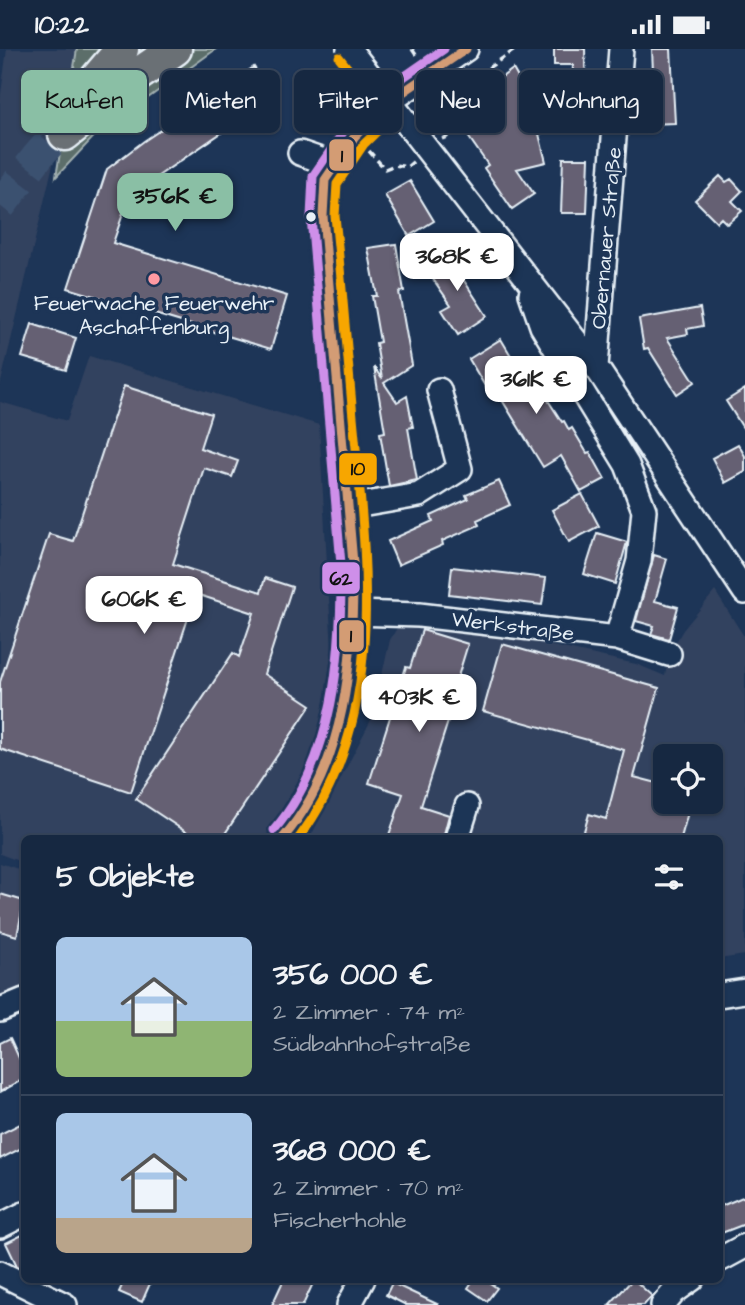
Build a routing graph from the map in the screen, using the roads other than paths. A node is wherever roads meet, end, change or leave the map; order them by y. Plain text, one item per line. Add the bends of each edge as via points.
1 (122, 49) edge
2 (146, 49) edge
3 (175, 49) edge
4 (349, 49) edge
5 (466, 49) edge
6 (621, 49) edge
7 (106, 70) edge
8 (124, 70) edge
9 (144, 70) edge
10 (366, 70) edge
11 (402, 93) edge
12 (402, 117) edge
13 (357, 133) edge
14 (300, 153) dead end
15 (335, 165) junction
16 (526, 277) junction
17 (596, 367) junction
18 (439, 390) dead end
19 (349, 507) junction
20 (745, 592) edge
21 (354, 613) junction
22 (617, 638) junction
23 (669, 654) dead end
24 (467, 806) dead end
25 (294, 835) edge
26 (458, 835) edge
27 (745, 991) edge
28 (723, 994) edge
29 (21, 1001) edge
30 (0, 1010) edge
31 (21, 1216) edge
32 (0, 1226) edge
33 (745, 1247) edge
34 (723, 1256) edge
35 (0, 1273) edge
36 (361, 1283) edge
37 (686, 1283) edge
38 (65, 1305) edge
39 (349, 1305) edge
40 (663, 1305) edge

1 - 7 highway
2 - 8 highway
3 - 9 highway
4 - 10 street
5 - 11 street
6 - 17 street, Obernauer Straße
12 - 16 street
13 - 15 street
14 - 15 street
15 - 19 street via 325,180 323,216
16 - 17 street
16 - 22 street via 542,326 627,465 644,510 639,561
17 - 20 street
18 - 19 street via 460,469 419,495
19 - 21 street
21 - 22 street, Werkstraße via 419,615
21 - 25 street via 341,716 331,756
22 - 23 street, Werkstraße
24 - 26 street
27 - 28 street
29 - 30 street
31 - 32 street
33 - 34 street
35 - 38 street
36 - 39 street
37 - 40 street

